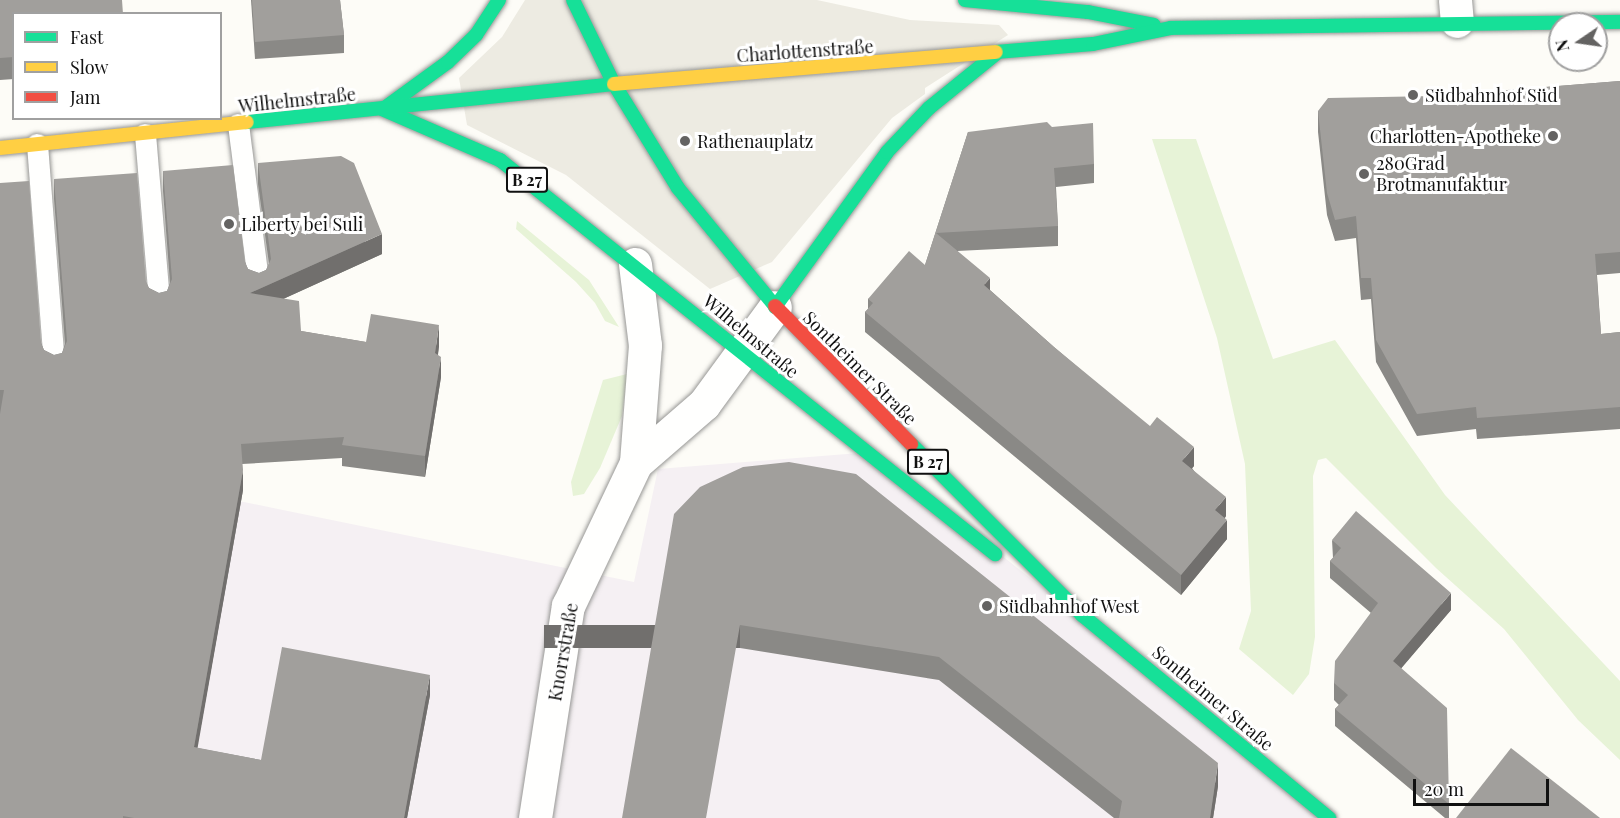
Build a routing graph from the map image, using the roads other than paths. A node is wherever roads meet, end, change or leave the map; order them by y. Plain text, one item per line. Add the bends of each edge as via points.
1 (499, 0) edge
2 (573, 0) edge
3 (965, 0) edge
4 (1456, 11) edge
5 (1620, 22) edge
6 (1171, 28) junction
7 (998, 52) junction
8 (614, 84) junction
9 (382, 109) junction
10 (238, 124) junction
11 (145, 134) junction
12 (37, 144) junction
13 (0, 148) edge
14 (635, 264) junction
15 (258, 281) edge
16 (159, 301) edge
17 (775, 308) junction
18 (741, 352) junction
19 (54, 363) edge
20 (636, 463) junction
21 (1082, 615) junction
22 (535, 818) edge
23 (1329, 818) edge

1 - 9 main road via 476,35 448,62
2 - 8 main road, Sontheimer Straße / B 27
3 - 6 main road, Charlottenstraße via 1088,12
4 - 5 main road, Charlottenstraße
4 - 6 main road, Charlottenstraße
6 - 7 main road, Charlottenstraße via 1093,44
7 - 8 main road, Charlottenstraße
7 - 17 main road via 929,108 887,152
8 - 9 main road, Wilhelmstraße
8 - 17 main road, Sontheimer Straße / B 27 via 678,188
9 - 10 main road, Wilhelmstraße
9 - 14 main road, Wilhelmstraße / B 27 via 500,160
10 - 11 main road, Wilhelmstraße
10 - 15 lane
11 - 12 main road, Wilhelmstraße
11 - 16 lane
12 - 13 main road, Wilhelmstraße
12 - 19 lane
14 - 18 main road, Wilhelmstraße / B 27
14 - 20 street, Knorrstraße via 645,345
17 - 18 street, Knorrstraße
17 - 21 main road, Sontheimer Straße / B 27
18 - 20 street, Knorrstraße via 704,405
18 - 21 main road, Wilhelmstraße / B 27 via 893,475
20 - 22 street, Knorrstraße via 568,606
21 - 23 main road, Sontheimer Straße / B 27

